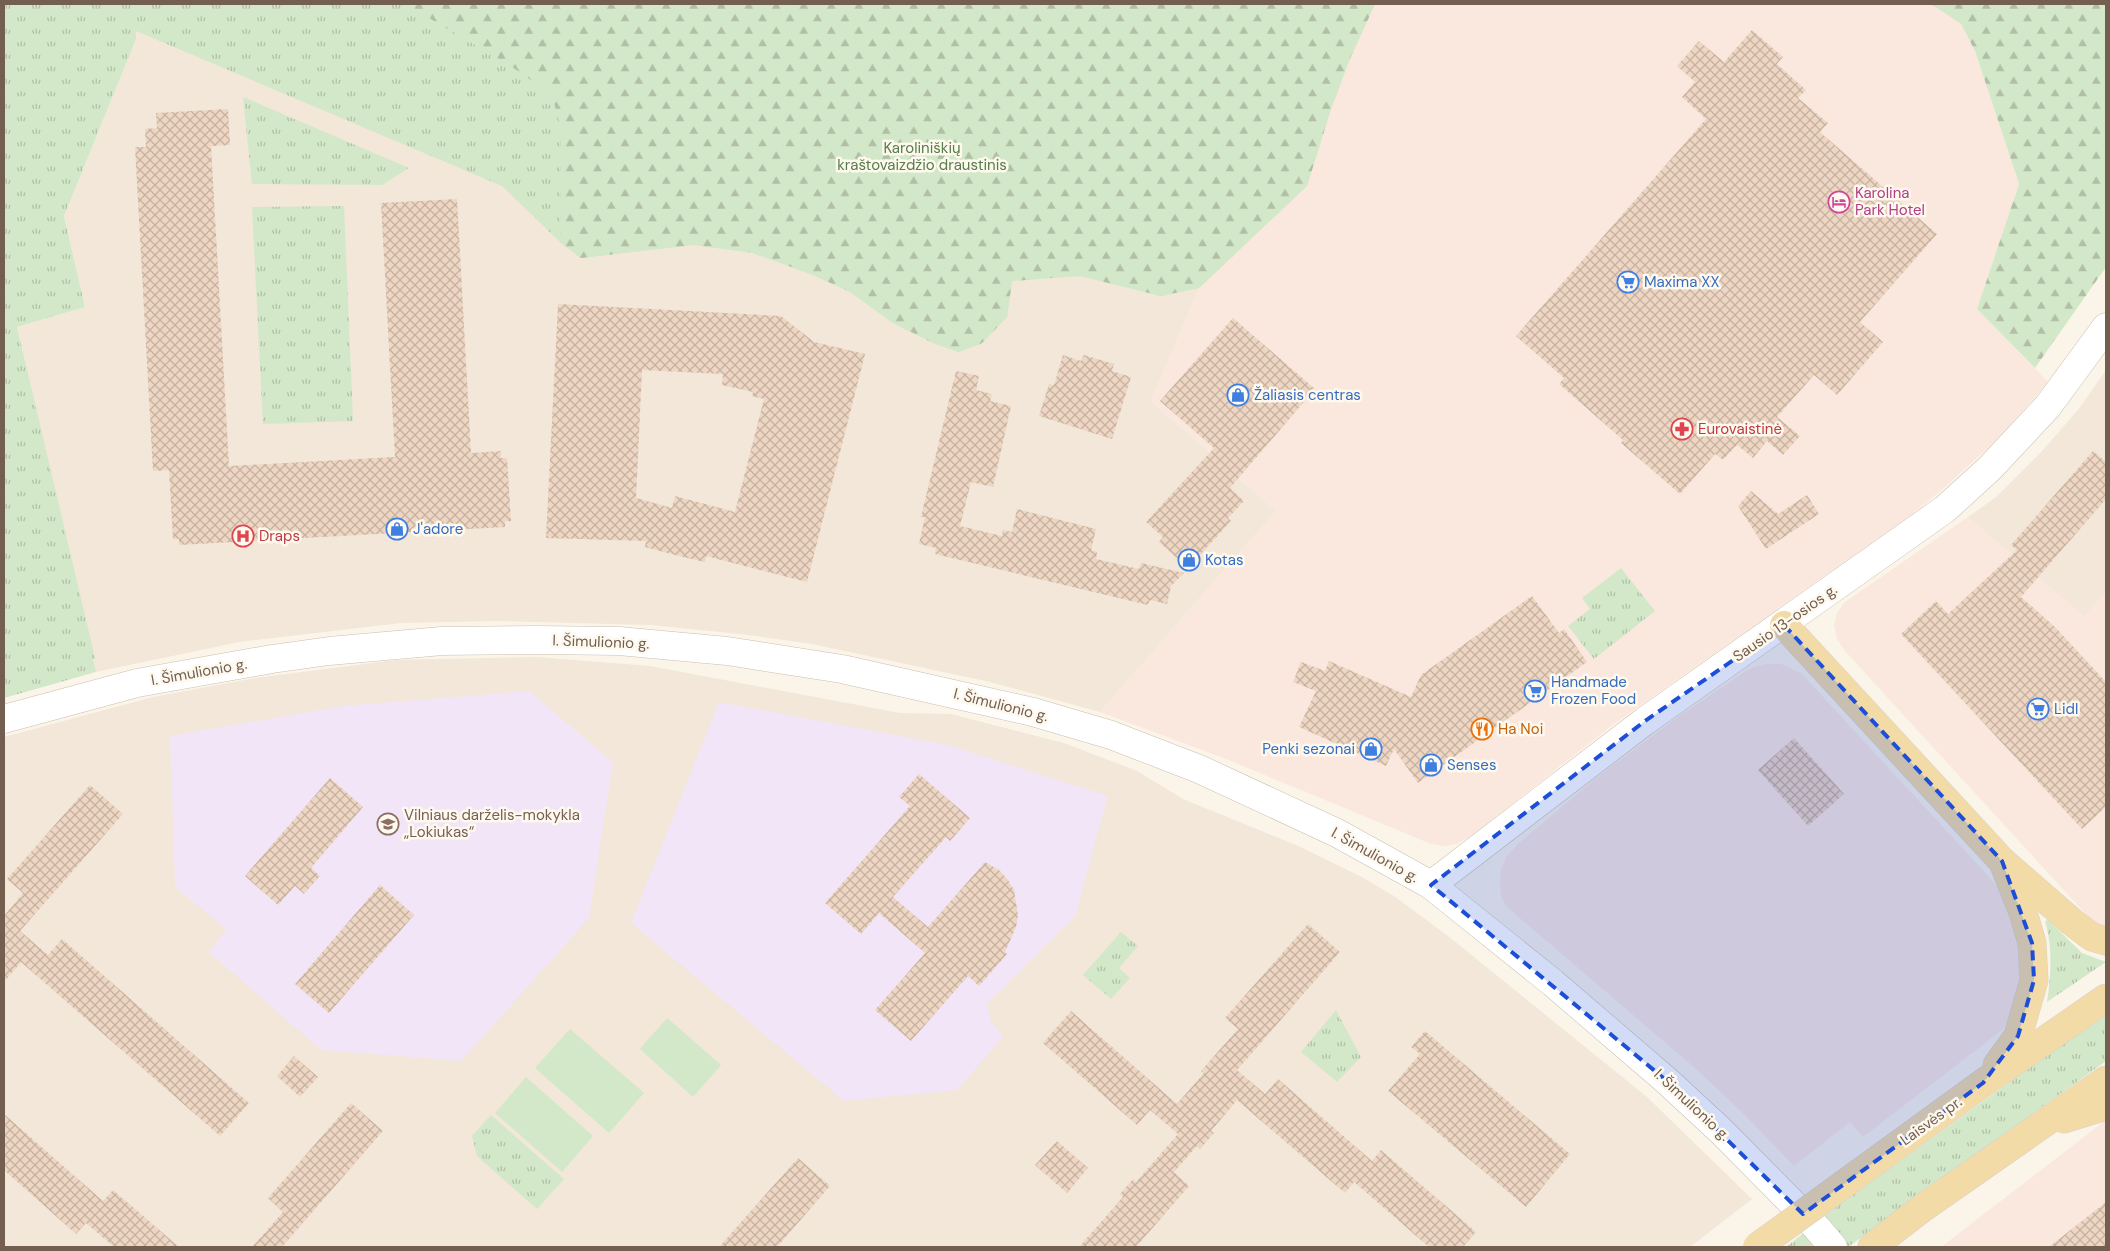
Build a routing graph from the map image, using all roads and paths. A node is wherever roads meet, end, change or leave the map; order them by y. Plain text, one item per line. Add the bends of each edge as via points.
1 (2106, 327) edge
2 (1784, 625) junction
3 (4, 719) edge
4 (2002, 861) junction
5 (1431, 885) junction
6 (2106, 941) edge
7 (2106, 998) edge
8 (2106, 1080) edge
9 (1982, 1084) junction
10 (2106, 1106) edge
11 (2030, 1132) junction
12 (1757, 1247) edge
13 (1834, 1247) edge
14 (1872, 1247) edge

1 - 2 street, Sausio 13-osios g. via 2048,406 1945,509
2 - 4 main road
2 - 5 street, Sausio 13-osios g. via 1645,721
3 - 5 street, I. Šimulionio g. via 137,683 329,651 442,641 526,640 619,641 727,651 842,669 929,688 1033,712 1111,735 1199,769 1321,826
4 - 6 main road via 2072,922 2092,937
4 - 9 main road via 2032,944 2034,980 2018,1036
5 - 13 street, I. Šimulionio g. via 1668,1080
7 - 9 main road, Laisvės pr.
8 - 11 main road
9 - 12 main road, Laisvės pr., bridge
10 - 11 main road
11 - 14 main road

